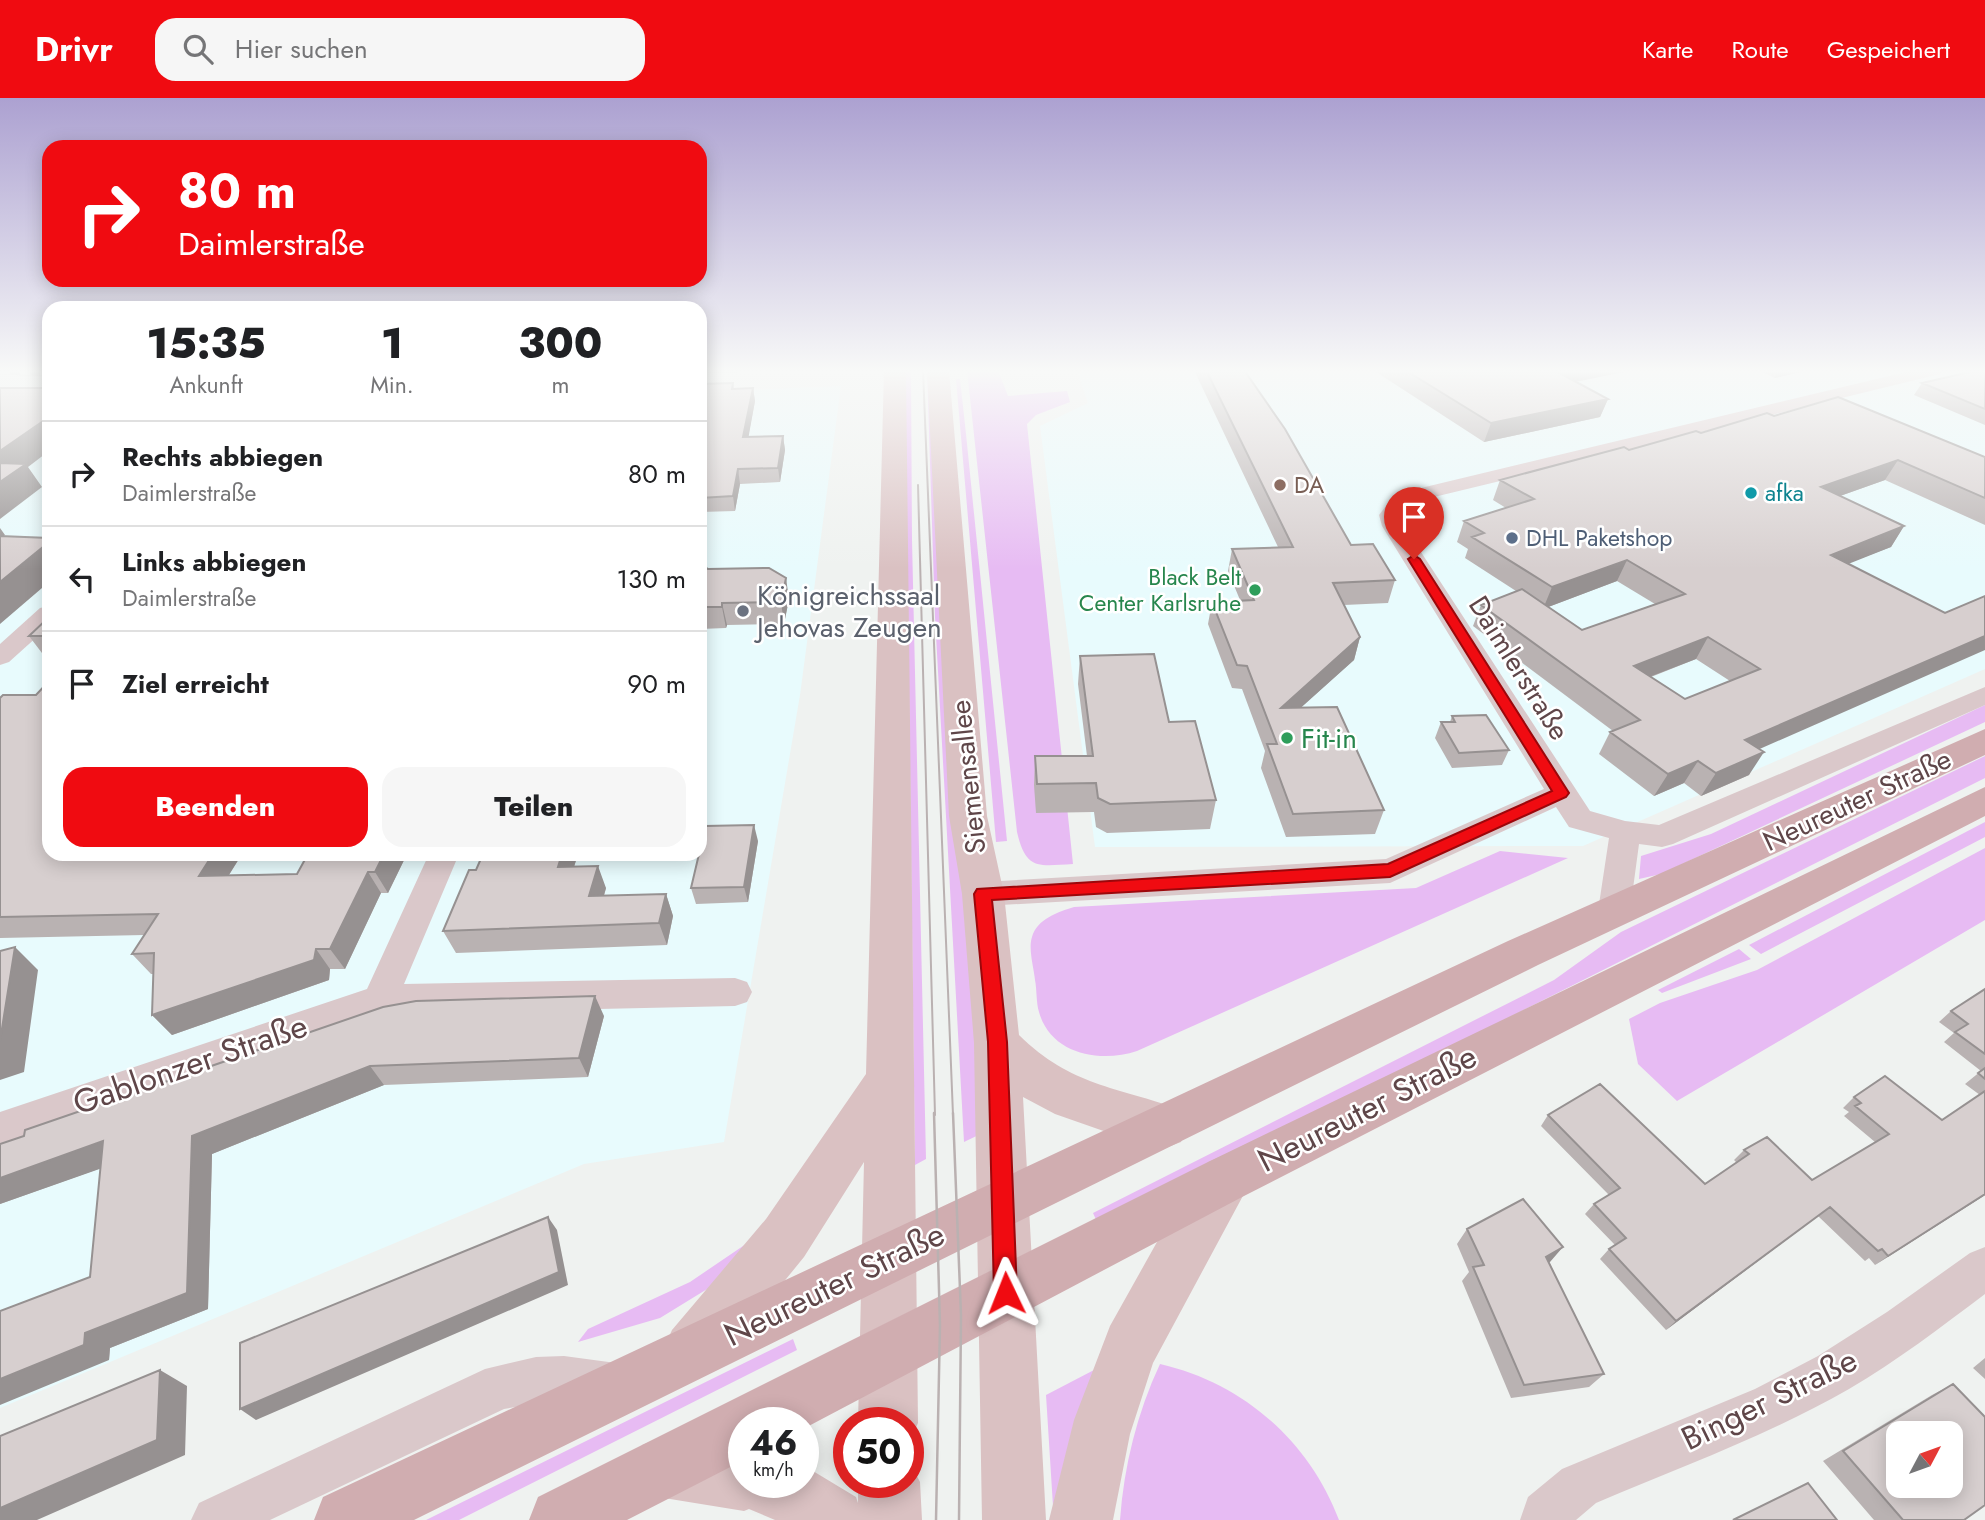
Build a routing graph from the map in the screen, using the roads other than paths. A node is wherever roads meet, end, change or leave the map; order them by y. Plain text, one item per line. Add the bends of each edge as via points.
1 (895, 436) edge
2 (942, 436) edge
3 (1667, 436) edge
4 (42, 619) edge
5 (0, 657) edge
6 (1985, 695) edge
7 (1985, 741) edge
8 (1561, 793) junction
9 (1985, 800) edge
10 (1625, 832) junction
11 (441, 861) edge
12 (983, 894) junction
13 (1614, 911) junction
14 (735, 992) dead end
15 (380, 999) junction
16 (998, 1042) junction
17 (891, 1078) junction
18 (1163, 1126) junction
19 (0, 1130) edge
20 (1226, 1179) junction
21 (1002, 1202) junction
22 (890, 1257) junction
23 (1985, 1268) edge
24 (1006, 1293) junction
25 (890, 1352) junction
26 (688, 1355) junction
27 (623, 1387) junction
28 (784, 1407) edge
29 (888, 1407) edge
30 (728, 1435) edge
31 (664, 1467) junction
32 (728, 1477) edge
33 (798, 1498) edge
34 (889, 1498) edge
35 (1545, 1517) edge
36 (216, 1520) edge
37 (346, 1520) edge
38 (561, 1520) edge
39 (833, 1520) edge
40 (890, 1520) edge
41 (1014, 1520) edge
42 (1081, 1520) edge

1 - 17 main road
2 - 12 main road, Siemensallee via 968,816
3 - 8 street, Daimlerstraße via 1428,492 1405,499 1390,516
4 - 5 street
6 - 10 street, Neureuter Straße via 1688,827 1662,836
7 - 13 main road, Neureuter Straße
8 - 10 street, Neureuter Straße via 1580,819
8 - 12 street via 1390,871
9 - 20 main road, Neureuter Straße
10 - 13 street
11 - 15 street
12 - 16 main road, Siemensallee
13 - 18 main road, Neureuter Straße
14 - 15 street, Gablonzer Straße
15 - 19 street, Gablonzer Straße
16 - 18 main road via 1033,1080 1061,1096
16 - 21 main road, Siemensallee
17 - 22 main road
17 - 26 main road via 785,1238
18 - 21 main road, Neureuter Straße
20 - 24 main road, Neureuter Straße
20 - 42 main road via 1187,1242 1118,1378
21 - 22 main road, Neureuter Straße
21 - 24 main road, Siemensallee
22 - 25 main road
22 - 26 main road, Neureuter Straße
23 - 35 street, Binger Straße via 1833,1372 1771,1405 1579,1486
24 - 25 main road, Neureuter Straße
24 - 41 main road, Siemensallee
25 - 28 main road, Neureuter Straße
25 - 29 main road
26 - 27 main road, Neureuter Straße
27 - 36 street via 564,1376 498,1388
27 - 37 main road, Neureuter Straße
30 - 31 main road
31 - 32 main road
31 - 38 main road
33 - 39 main road
34 - 40 main road

